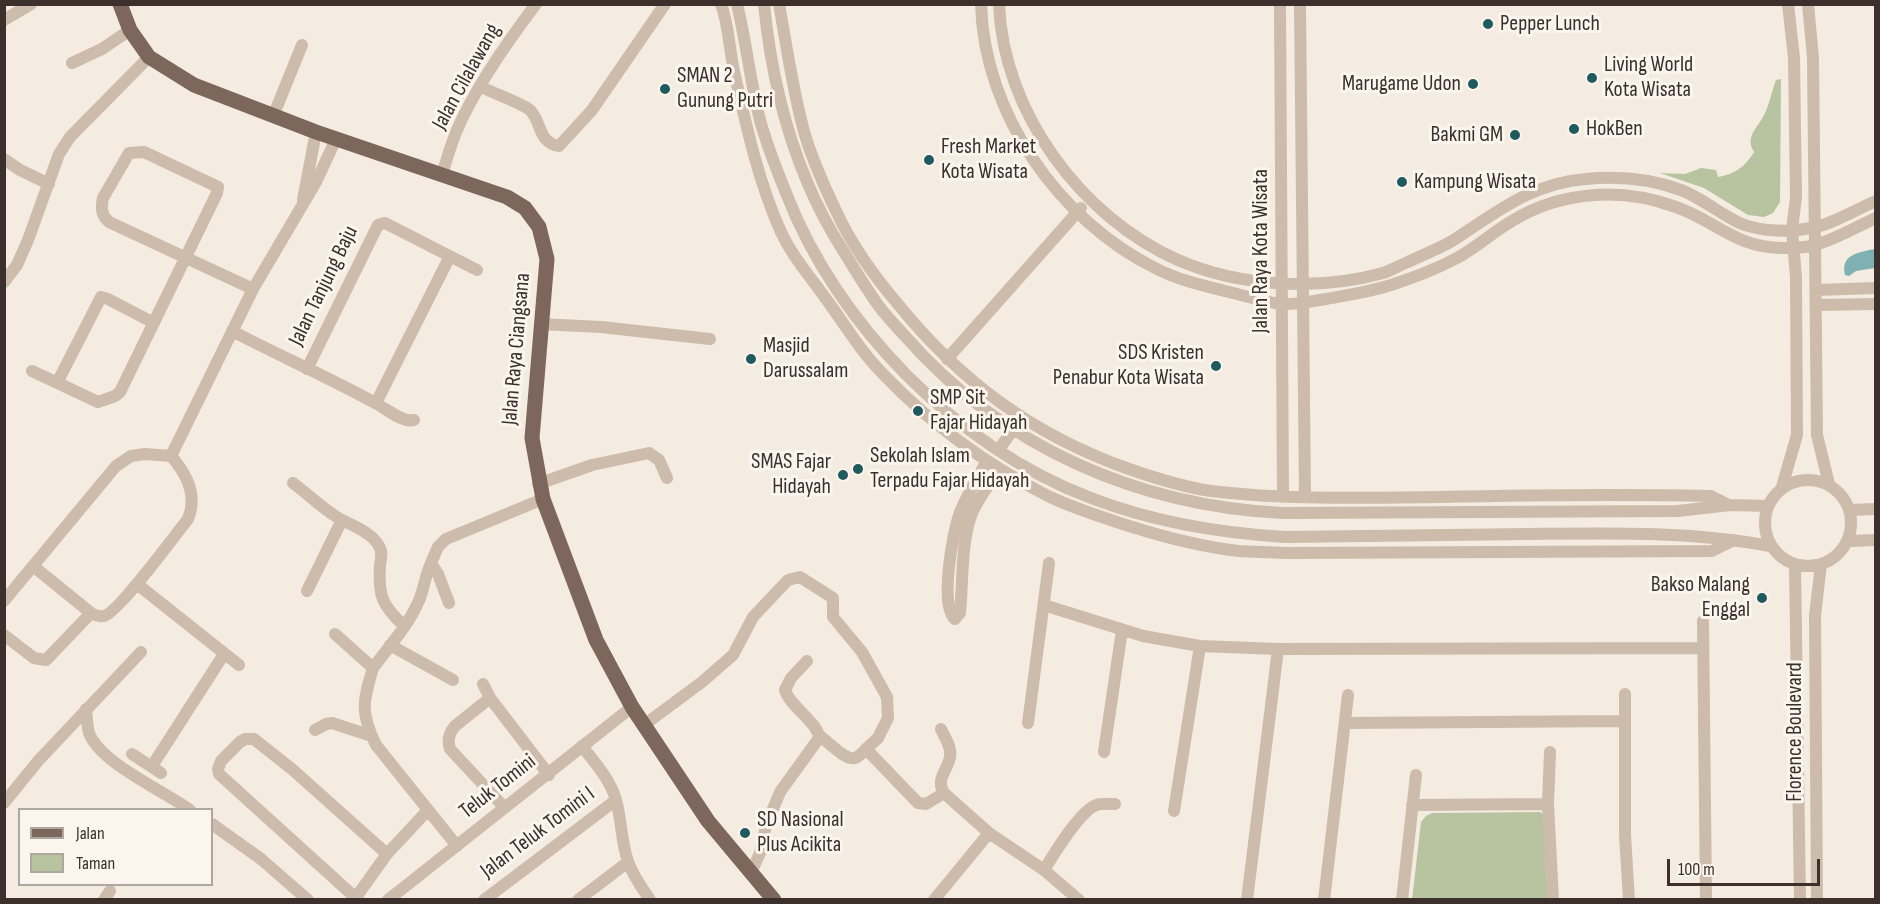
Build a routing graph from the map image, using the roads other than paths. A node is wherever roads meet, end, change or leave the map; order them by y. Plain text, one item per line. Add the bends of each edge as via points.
1 (31, 4) edge
2 (120, 4) edge
3 (536, 4) edge
4 (665, 4) edge
5 (721, 4) edge
6 (737, 4) edge
7 (764, 4) edge
8 (779, 4) edge
9 (981, 4) edge
10 (999, 4) edge
11 (1280, 4) edge
12 (1300, 4) edge
13 (1788, 4) edge
14 (1808, 4) edge
15 (4, 20) edge
16 (130, 30) junction
17 (302, 45) dead end
18 (149, 57) junction
19 (72, 63) dead end
20 (481, 87) junction
21 (274, 114) junction
22 (316, 132) junction
23 (336, 139) junction
24 (4, 159) edge
25 (442, 174) junction
26 (49, 184) junction
27 (1090, 200) junction
28 (1875, 201) edge
29 (302, 207) junction
30 (1077, 212) junction
31 (1875, 218) edge
32 (1814, 228) junction
33 (1792, 230) junction
34 (1814, 246) junction
35 (1792, 248) junction
36 (450, 256) junction
37 (187, 258) junction
38 (4, 259) edge
39 (17, 265) junction
40 (477, 270) dead end
41 (4, 282) edge
42 (880, 283) junction
43 (1282, 283) junction
44 (1302, 283) junction
45 (1875, 288) edge
46 (253, 289) junction
47 (1815, 290) junction
48 (1302, 303) junction
49 (1282, 304) junction
50 (1875, 304) edge
51 (1816, 305) junction
52 (879, 307) junction
53 (154, 323) junction
54 (540, 324) junction
55 (232, 332) junction
56 (710, 339) dead end
57 (916, 349) junction
58 (947, 360) junction
59 (307, 369) junction
60 (32, 371) dead end
61 (57, 383) junction
62 (929, 397) junction
63 (376, 403) junction
64 (918, 408) junction
65 (414, 420) dead end
66 (1013, 430) junction
67 (999, 449) junction
68 (1088, 452) junction
69 (171, 456) junction
70 (1065, 458) junction
71 (987, 461) junction
72 (1000, 469) junction
73 (667, 478) dead end
74 (294, 483) dead end
75 (1829, 484) junction
76 (1782, 487) junction
77 (540, 491) junction
78 (1283, 496) junction
79 (1305, 497) junction
80 (1730, 506) junction
81 (1768, 506) junction
82 (1875, 509) edge
83 (1850, 510) junction
84 (1140, 513) junction
85 (342, 520) junction
86 (1152, 533) junction
87 (1326, 536) junction
88 (1735, 539) junction
89 (1875, 540) edge
90 (1849, 541) junction
91 (1770, 546) junction
92 (1309, 552) junction
93 (430, 562) junction
94 (1049, 563) dead end
95 (1795, 564) junction
96 (1821, 564) junction
97 (33, 566) junction
98 (137, 584) junction
99 (307, 591) dead end
100 (4, 601) edge
101 (449, 603) dead end
102 (1044, 605) junction
103 (91, 613) junction
104 (1703, 621) dead end
105 (404, 626) junction
106 (1122, 630) junction
107 (335, 634) dead end
108 (4, 635) edge
109 (390, 645) junction
110 (1200, 646) junction
111 (1703, 648) junction
112 (1278, 649) junction
113 (141, 652) dead end
114 (224, 654) junction
115 (807, 661) dead end
116 (239, 665) dead end
117 (373, 668) junction
118 (453, 680) dead end
119 (483, 684) dead end
120 (1624, 694) dead end
121 (1348, 695) dead end
122 (490, 698) junction
123 (632, 707) junction
124 (86, 709) junction
125 (1625, 722) junction
126 (1028, 723) dead end
127 (1345, 723) junction
128 (644, 725) junction
129 (942, 729) dead end
130 (315, 730) dead end
131 (819, 735) junction
132 (372, 736) junction
133 (582, 746) junction
134 (866, 749) junction
135 (1104, 752) dead end
136 (1550, 752) dead end
137 (132, 754) dead end
138 (549, 775) junction
139 (1416, 775) dead end
140 (944, 793) junction
141 (616, 800) junction
142 (4, 803) edge
143 (1115, 804) dead end
144 (1548, 804) junction
145 (1412, 805) junction
146 (504, 807) junction
147 (187, 808) edge
148 (428, 810) junction
149 (1174, 811) dead end
150 (213, 825) edge
151 (989, 833) junction
152 (457, 846) junction
153 (387, 854) junction
154 (628, 862) junction
155 (749, 870) junction
156 (1044, 870) junction
157 (356, 899) edge
158 (308, 900) edge
159 (388, 900) edge
160 (484, 900) edge
161 (578, 900) edge
162 (650, 900) edge
163 (774, 900) edge
164 (934, 900) edge
165 (1079, 900) edge
166 (1247, 900) edge
167 (1324, 900) edge
168 (1402, 900) edge
169 (1553, 900) edge
170 (1629, 900) edge
171 (1706, 900) edge
172 (1800, 900) edge
173 (1817, 900) edge

1 - 15 street
2 - 16 main road, Jalan Raya Ciangsana
3 - 20 street, Jalan Cilalawang
4 - 20 street via 592,110 559,146 544,138 530,110
5 - 64 street via 748,138 782,234 853,339
6 - 62 street via 759,116 802,231 839,295
7 - 52 street via 783,112 807,183 824,220
8 - 42 street via 805,134 838,215
9 - 30 street via 986,45 1001,98 1025,145
10 - 27 street via 1006,51 1038,135
11 - 43 street, Jalan Raya Kota Wisata
12 - 44 street, Jalan Raya Kota Wisata
13 - 33 street via 1794,58 1796,197
14 - 32 street via 1813,58
16 - 18 main road, Jalan Raya Ciangsana
16 - 19 street
17 - 21 street
18 - 21 main road, Jalan Raya Ciangsana via 194,85
18 - 26 street via 70,137 59,154
20 - 25 street, Jalan Cilalawang via 457,131
21 - 22 main road, Jalan Raya Ciangsana
22 - 23 main road, Jalan Raya Ciangsana
22 - 29 street
23 - 25 main road, Jalan Raya Ciangsana
23 - 29 street
24 - 26 street
25 - 54 main road, Jalan Raya Ciangsana via 507,197 525,208 539,227 547,259
26 - 39 street
27 - 30 street
27 - 43 street via 1144,242 1179,260 1226,275
28 - 32 street
29 - 46 street
30 - 49 street via 1136,258 1158,270
30 - 58 street
31 - 34 street
32 - 33 street
32 - 34 street
33 - 35 street
33 - 44 street via 1742,224 1706,201 1658,183 1628,178 1568,180 1521,196 1450,242 1385,272 1325,283
34 - 35 street
34 - 47 street
35 - 48 street via 1763,248 1737,239 1697,216 1654,200 1595,195 1533,210 1458,258 1425,273 1351,296
35 - 76 street via 1796,277 1797,435
36 - 40 street
36 - 59 street, Jalan Tanjung Baju via 381,223 374,230
36 - 63 street
37 - 37 street via 104,218 103,198 129,153 144,152 218,187
37 - 46 street
37 - 53 street
38 - 39 street
39 - 41 street
42 - 52 street
42 - 58 street
43 - 44 street
43 - 49 street, Jalan Raya Kota Wisata
44 - 48 street, Jalan Raya Kota Wisata
45 - 47 street
46 - 55 street
47 - 51 street
48 - 49 street
48 - 79 street, Jalan Raya Kota Wisata
49 - 78 street, Jalan Raya Kota Wisata
50 - 51 street
51 - 75 street via 1817,435
52 - 57 street
53 - 61 street via 115,396 98,402
53 - 61 street via 101,297
54 - 56 street
54 - 77 main road, Jalan Raya Ciangsana via 532,438
55 - 59 street
55 - 69 street
57 - 58 street
57 - 66 street via 978,406
58 - 68 street via 1013,412
59 - 63 street
60 - 61 street
62 - 64 street
62 - 67 street
63 - 65 street via 402,418
64 - 71 street
66 - 67 street
66 - 70 street
67 - 84 street via 1091,498
68 - 70 street
68 - 78 street via 1186,486
69 - 97 street via 131,456 116,466
69 - 98 street via 183,469 189,484 192,510
70 - 80 street via 1146,491 1242,511 1678,511
71 - 72 street
71 - 72 street via 956,525 948,593 948,610 954,619 960,613 971,518
72 - 86 street via 1086,512
73 - 77 street via 659,460 649,453 592,465
74 - 85 street
75 - 76 street via 1806,479
75 - 83 street
76 - 81 street
77 - 93 street via 446,539
77 - 123 main road, Jalan Raya Ciangsana via 596,640
78 - 79 street
79 - 80 street via 1700,495 1712,496
80 - 81 street
81 - 91 street via 1765,521
82 - 83 street
83 - 90 street
84 - 86 street
84 - 87 street via 1241,535
85 - 99 street
85 - 105 street via 379,545 382,601
86 - 92 street via 1238,551
87 - 88 street via 1593,534
87 - 92 street
88 - 91 street
88 - 92 street via 1712,550
89 - 90 street
90 - 96 street via 1840,553
91 - 95 street
93 - 101 street
93 - 105 street via 420,597
94 - 102 street
95 - 96 street
95 - 172 street, Florence Boulevard
96 - 173 street, Florence Boulevard via 1815,616
97 - 100 street
97 - 103 street
98 - 103 street via 111,613
98 - 114 street
102 - 106 street
102 - 126 street
103 - 108 street via 46,660 34,658
104 - 111 street
105 - 109 street
106 - 110 street
106 - 135 street
107 - 117 street
109 - 117 street
109 - 118 street
110 - 112 street
110 - 149 street
111 - 112 street
111 - 171 street
112 - 166 street
113 - 124 street
114 - 116 street
114 - 137 street via 156,770
115 - 131 street via 785,690 788,699
117 - 132 street via 364,709
119 - 122 street
120 - 125 street
121 - 127 street
122 - 138 street
122 - 146 street via 455,726 448,744
123 - 128 main road, Jalan Raya Ciangsana
123 - 133 street, Teluk Tomini
124 - 142 street
124 - 147 street via 89,732 97,745 119,766
125 - 127 street
125 - 170 street
127 - 167 street
128 - 134 street via 734,655 753,617 788,580 800,577 833,598 833,617 862,652 887,697 888,718 878,738
128 - 155 main road, Jalan Raya Ciangsana via 708,821
129 - 140 street via 951,755 940,781
130 - 132 street via 332,723
131 - 134 street via 851,759
131 - 155 street via 780,792 760,853
132 - 148 street
133 - 138 street, Teluk Tomini
133 - 141 street via 605,776
134 - 140 street via 918,803 926,804
136 - 144 street
138 - 146 street, Teluk Tomini
139 - 145 street
140 - 151 street
141 - 154 street
141 - 160 street, Jalan Teluk Tomini I
143 - 156 street via 1098,804 1089,809
144 - 145 street
144 - 169 street
145 - 168 street
146 - 152 street, Teluk Tomini
148 - 152 street
148 - 153 street
150 - 158 street
151 - 156 street
151 - 164 street
152 - 159 street, Teluk Tomini
153 - 157 street
153 - 157 street via 254,739 240,742 221,761 219,774
154 - 161 street
154 - 162 street
155 - 163 main road, Jalan Raya Ciangsana
156 - 165 street

